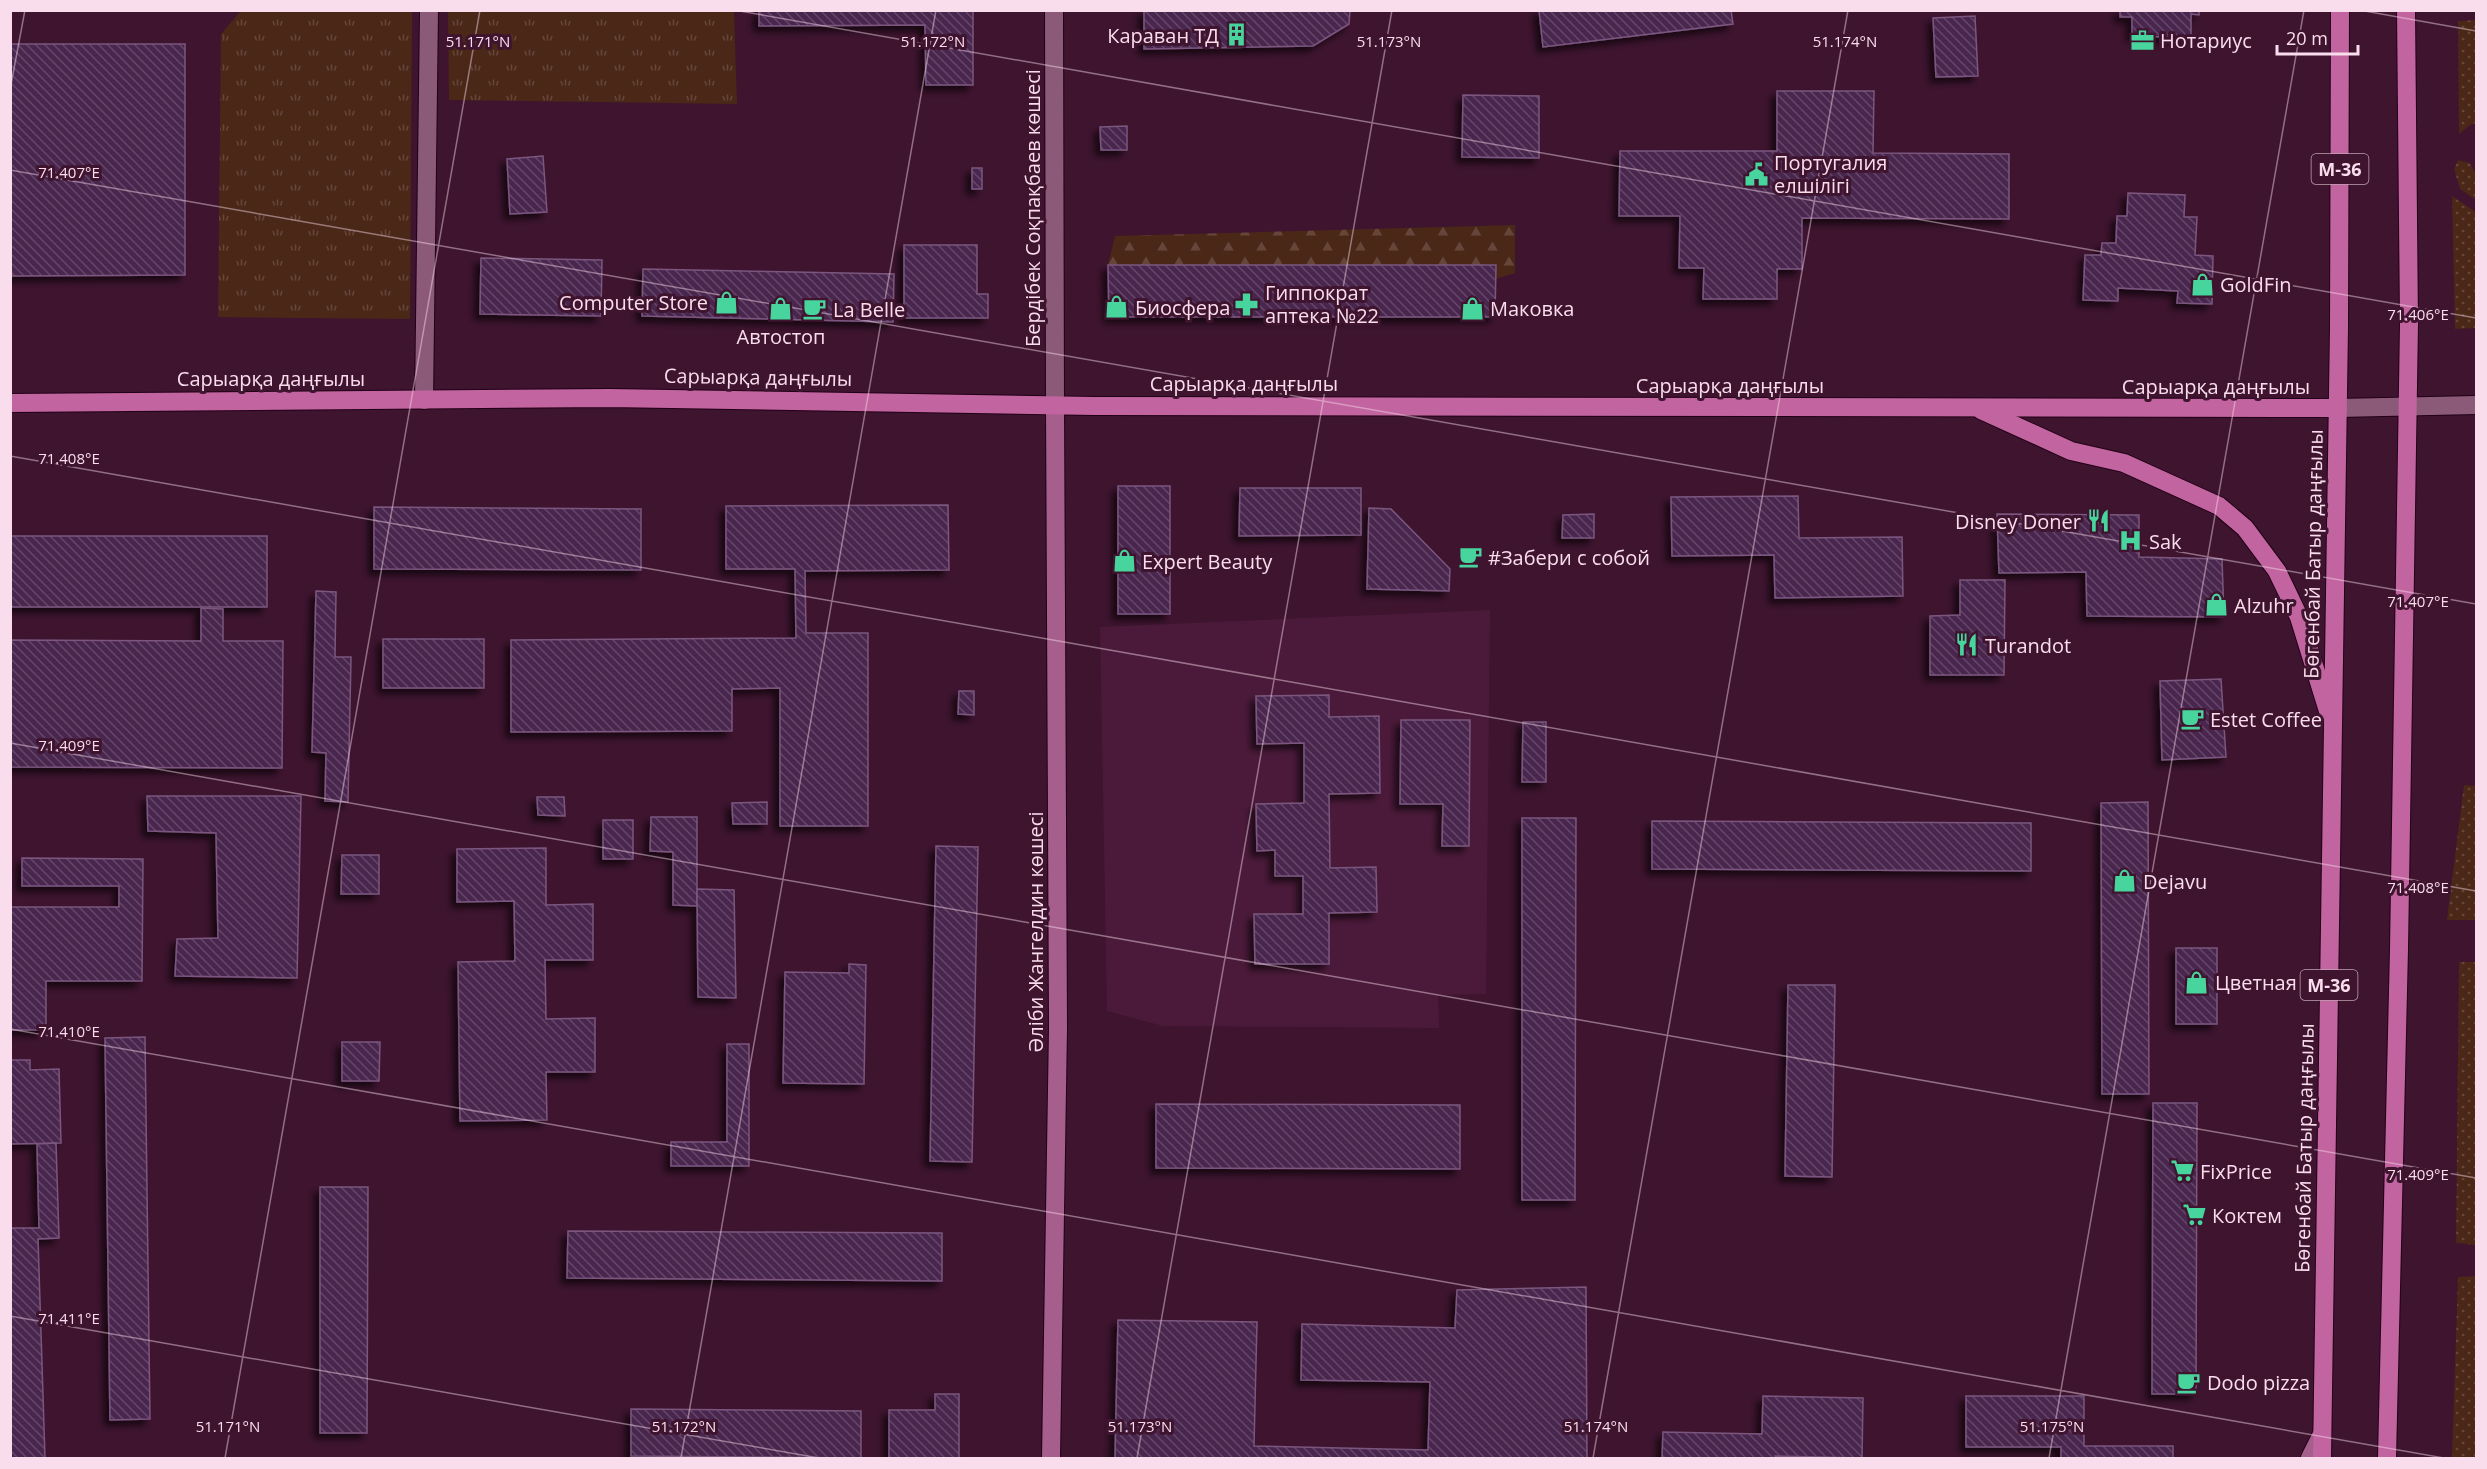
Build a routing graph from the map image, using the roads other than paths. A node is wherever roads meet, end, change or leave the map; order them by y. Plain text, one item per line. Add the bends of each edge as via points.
1 (429, 10) edge
2 (1054, 10) edge
3 (2340, 10) edge
4 (2406, 10) edge
5 (424, 400) junction
6 (10, 403) edge
7 (1055, 405) junction
8 (2476, 405) edge
9 (2407, 407) junction
10 (1977, 408) junction
11 (2338, 408) junction
12 (2333, 726) junction
13 (2322, 1434) junction
14 (1051, 1458) edge
15 (2310, 1458) edge
16 (2322, 1458) edge
17 (2387, 1458) edge

1 - 5 street
2 - 7 street, Бердібек Соқпақбаев көшесі
3 - 11 main road, Бөгенбай Батыр даңғылы / M-36
4 - 9 main road
5 - 6 main road, Сарыарқа даңғылы
5 - 7 main road, Сарыарқа даңғылы via 691,399
7 - 10 main road, Сарыарқа даңғылы
7 - 14 street, Әліби Жангелдин көшесі via 1058,1028
8 - 9 street, Сарыарқа даңғылы
9 - 11 street, Сарыарқа даңғылы
9 - 17 main road
10 - 11 main road, Сарыарқа даңғылы
10 - 12 main road via 2071,452 2124,463 2219,506 2245,528 2277,572 2299,617
11 - 12 main road, Бөгенбай Батыр даңғылы / M-36
12 - 13 main road, Бөгенбай Батыр даңғылы / M-36
13 - 15 street
13 - 16 main road, Бөгенбай Батыр даңғылы / M-36

